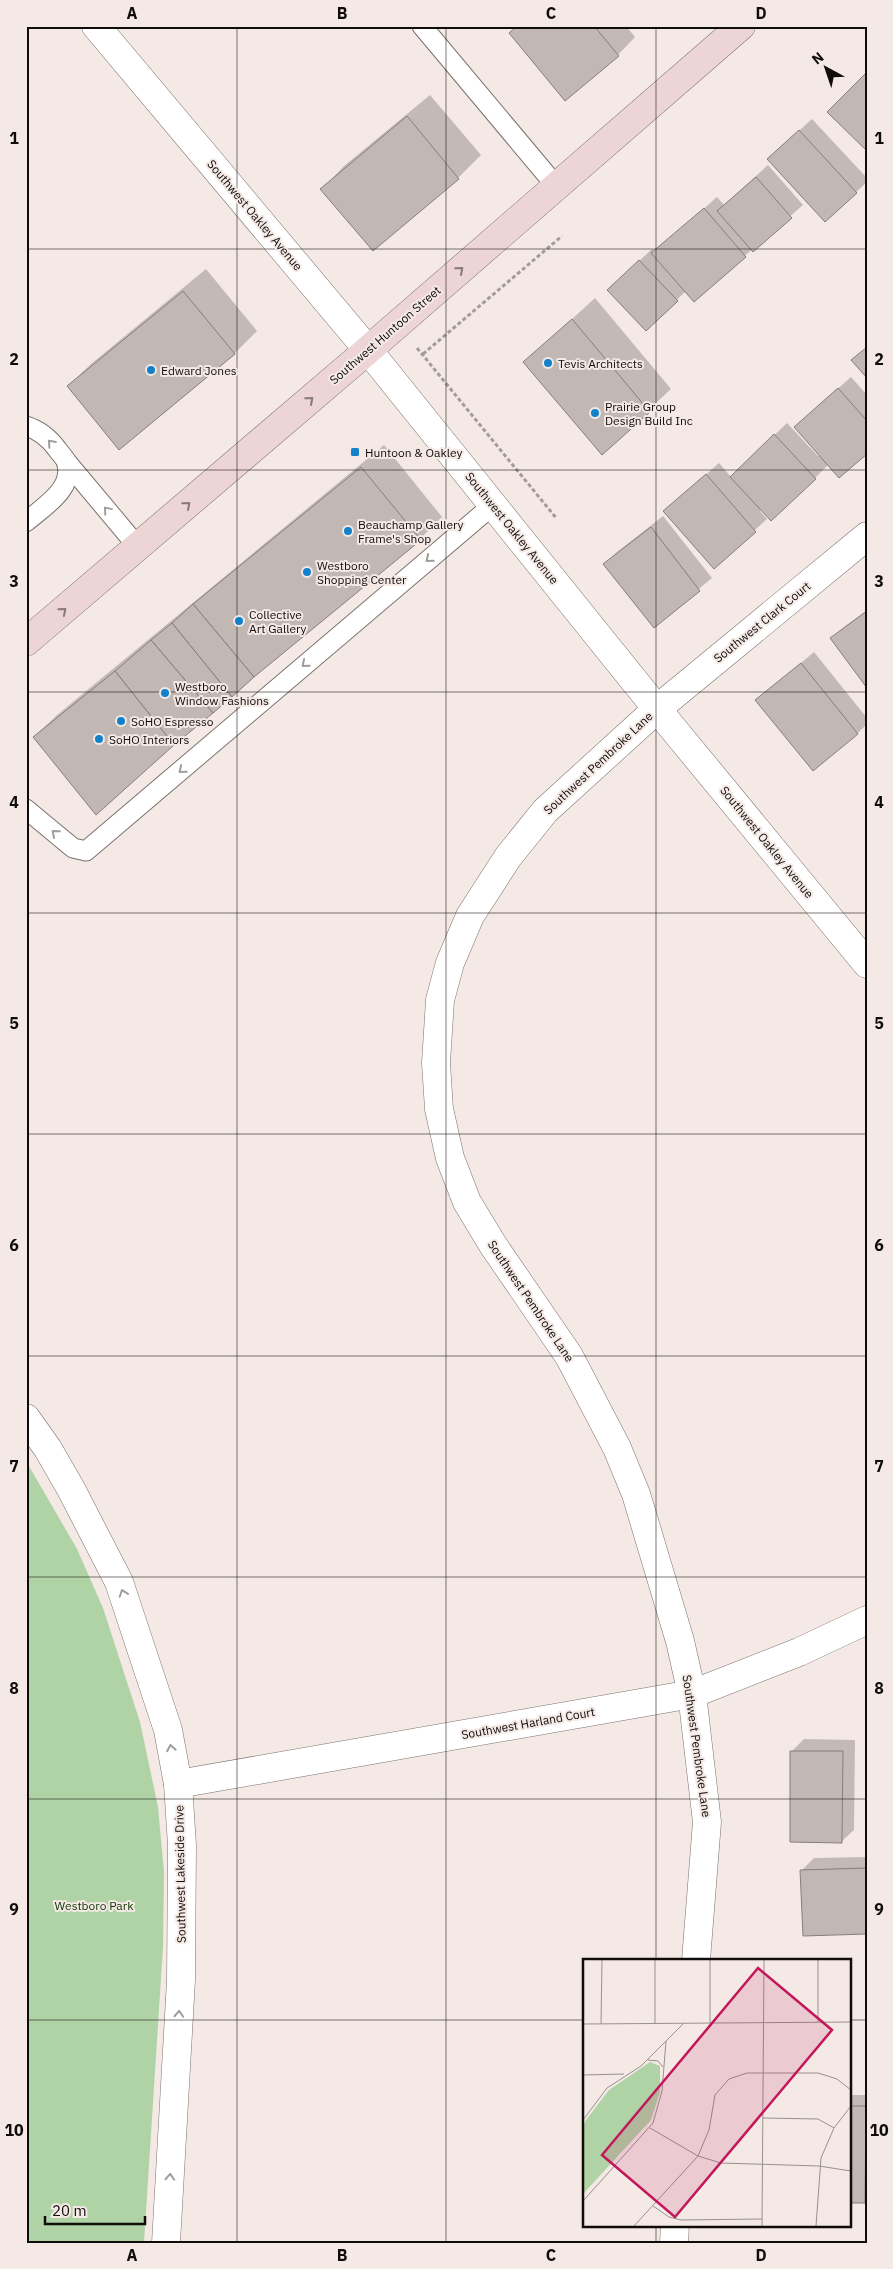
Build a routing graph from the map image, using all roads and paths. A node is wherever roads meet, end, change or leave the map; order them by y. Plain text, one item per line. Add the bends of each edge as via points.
1 (96, 26) edge
2 (422, 26) edge
3 (742, 26) edge
4 (556, 186) junction
5 (562, 236) dead end
6 (368, 350) junction
7 (423, 354) junction
8 (26, 426) edge
9 (66, 461) junction
10 (493, 505) junction
11 (557, 519) dead end
12 (26, 522) edge
13 (867, 536) edge
14 (138, 547) junction
15 (26, 642) edge
16 (657, 708) junction
17 (26, 809) edge
18 (867, 964) edge
19 (26, 1418) edge
20 (867, 1620) edge
21 (692, 1694) junction
22 (178, 1784) junction
23 (696, 1959) edge
24 (676, 2226) edge
25 (166, 2243) edge
26 (674, 2243) edge

1 - 6 street, Southwest Oakley Avenue
2 - 4 lane
3 - 4 main road, Southwest Huntoon Street
6 -> 4 main road, Southwest Huntoon Street
5 - 7 path
6 - 7 path via 412,341
6 - 10 street, Southwest Oakley Avenue
14 -> 6 main road, Southwest Huntoon Street
7 - 11 path
9 -> 8 lane via 51,441 36,429
9 - 12 lane via 68,476 62,490
14 -> 9 lane
10 - 16 street, Southwest Oakley Avenue
10 -> 17 lane via 86,851 73,848
13 - 16 street, Southwest Clark Court
15 -> 14 main road, Southwest Huntoon Street
16 - 18 street, Southwest Oakley Avenue
16 - 21 street, Southwest Pembroke Lane via 545,811 508,857 470,916 450,963 440,1000 436,1063 439,1109 450,1158 467,1202 569,1356 617,1448 636,1494 680,1641
22 -> 19 street, Southwest Lakeside Drive via 168,1730 119,1582 71,1489
20 - 21 street, Southwest Harland Court via 799,1652
21 - 22 street, Southwest Harland Court
21 - 23 street, Southwest Pembroke Lane via 707,1822
25 -> 22 street, Southwest Lakeside Drive via 181,1980 182,1845
24 - 26 street

